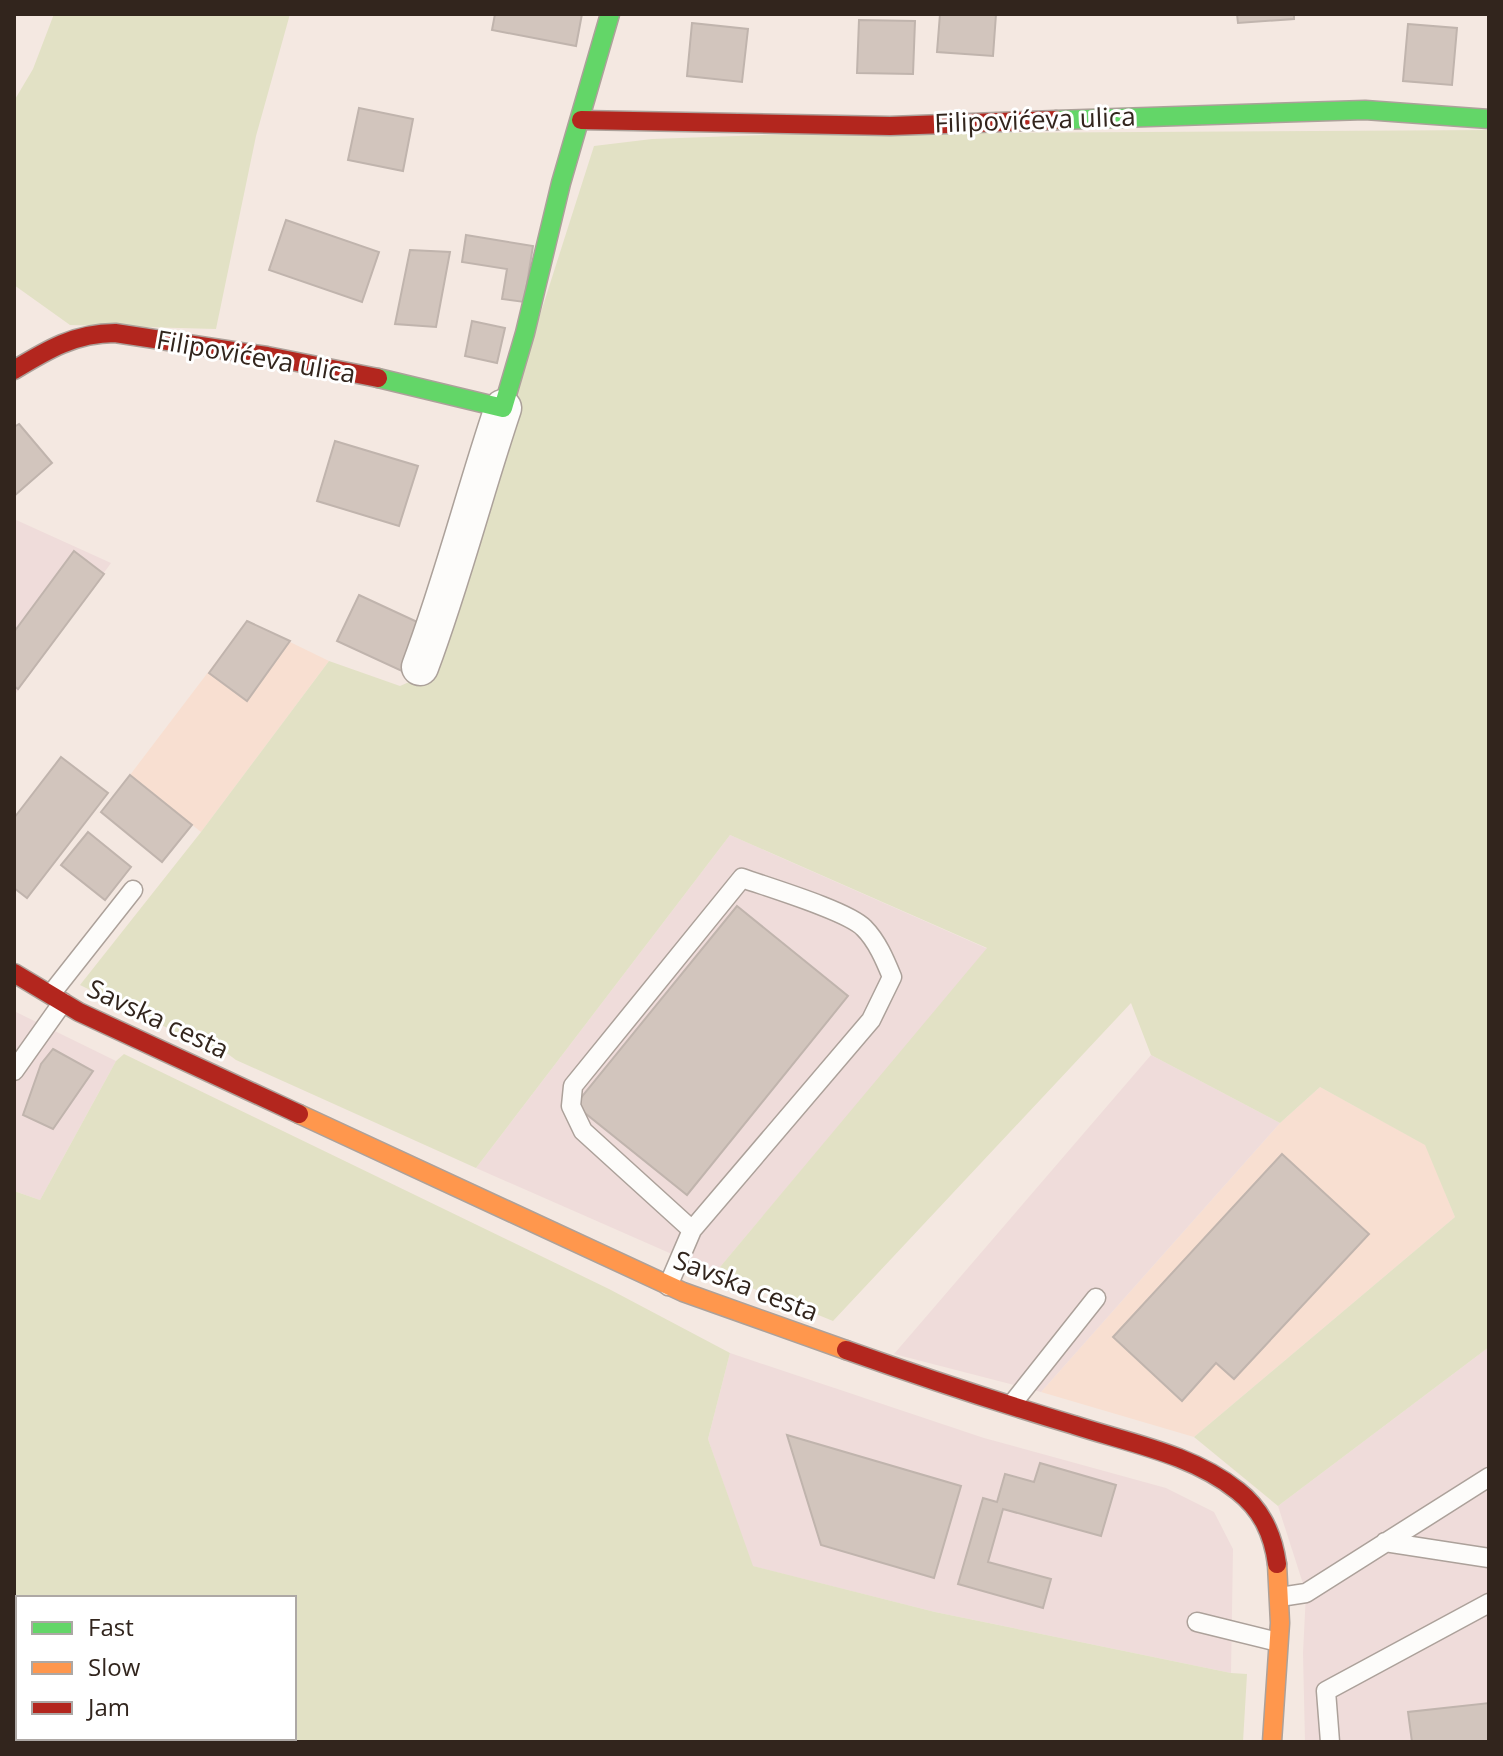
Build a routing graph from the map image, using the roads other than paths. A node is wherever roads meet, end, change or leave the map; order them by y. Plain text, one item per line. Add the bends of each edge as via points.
1 (610, 14) edge
2 (1489, 119) edge
3 (581, 120) junction
4 (14, 370) edge
5 (503, 408) junction
6 (420, 667) dead end
7 (133, 890) dead end
8 (14, 973) edge
9 (57, 998) junction
10 (14, 1071) edge
11 (692, 1230) junction
12 (668, 1286) junction
13 (1096, 1298) dead end
14 (1010, 1406) junction
15 (1489, 1477) edge
16 (1385, 1542) junction
17 (1489, 1558) edge
18 (1280, 1597) junction
19 (1489, 1603) edge
20 (1197, 1622) dead end
21 (1278, 1642) junction
22 (1272, 1742) edge
23 (1330, 1742) edge

1 - 3 street
2 - 3 street, Filipovićeva ulica via 1365,110 890,126
3 - 5 street
4 - 5 street, Filipovićeva ulica via 63,342 91,334 131,335 329,367
5 - 6 street
7 - 9 lane
8 - 9 street, Savska cesta
9 - 10 lane
9 - 12 street, Savska cesta
11 - 11 lane via 871,1020 892,977 863,926 742,878 573,1086 571,1106 583,1131
11 - 12 lane
12 - 14 street, Savska cesta
13 - 14 lane
14 - 18 street, Savska cesta via 1197,1464 1221,1478 1243,1494 1272,1536
15 - 16 lane
16 - 17 lane
16 - 18 lane via 1306,1593
18 - 21 street, Savska cesta
19 - 23 lane via 1326,1691
20 - 21 lane
21 - 22 street, Savska cesta

